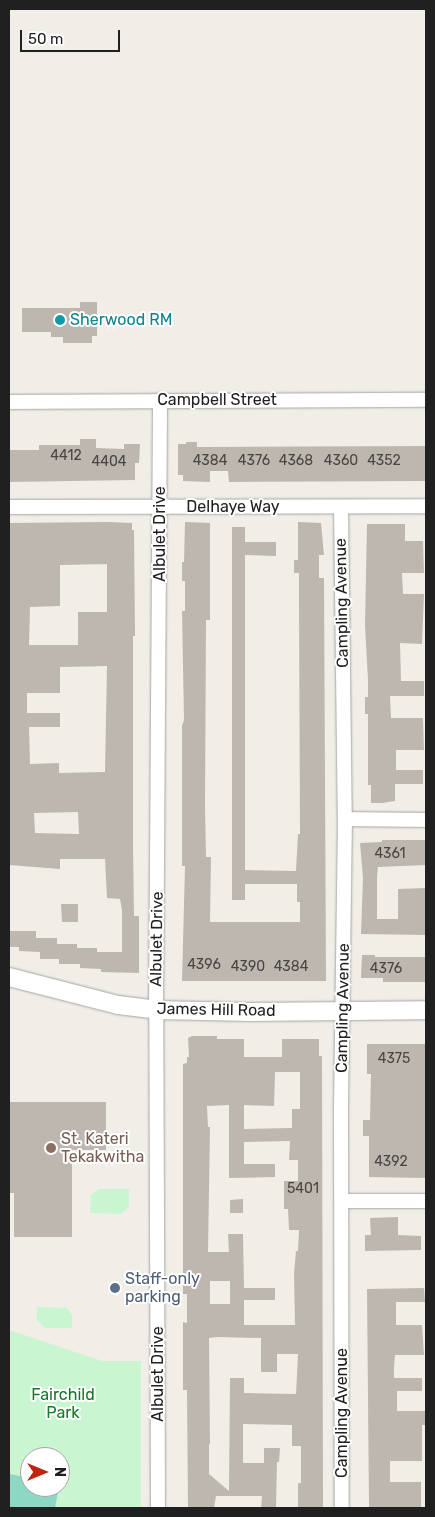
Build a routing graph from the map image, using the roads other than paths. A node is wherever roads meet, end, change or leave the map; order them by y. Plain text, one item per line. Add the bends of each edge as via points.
1 (160, 400) junction
2 (426, 400) edge
3 (9, 402) edge
4 (426, 506) edge
5 (9, 507) edge
6 (160, 507) junction
7 (341, 507) junction
8 (345, 820) junction
9 (426, 820) edge
10 (9, 977) edge
11 (343, 1009) junction
12 (156, 1010) junction
13 (426, 1010) edge
14 (342, 1201) junction
15 (426, 1201) edge
16 (158, 1508) edge
17 (342, 1508) edge

1 - 2 street, Campbell Street
1 - 3 street, Campbell Street
1 - 6 street, Albulet Drive
4 - 7 street, Delhaye Way
5 - 6 street, Delhaye Way
6 - 7 street, Delhaye Way
6 - 12 street, Albulet Drive
7 - 8 street, Campling Avenue
8 - 9 street
8 - 11 street, Campling Avenue
10 - 12 street, James Hill Road via 118,1005
11 - 12 street, James Hill Road
11 - 13 street, James Hill Road
11 - 14 street, Campling Avenue
12 - 16 street, Albulet Drive
14 - 15 street
14 - 17 street, Campling Avenue

